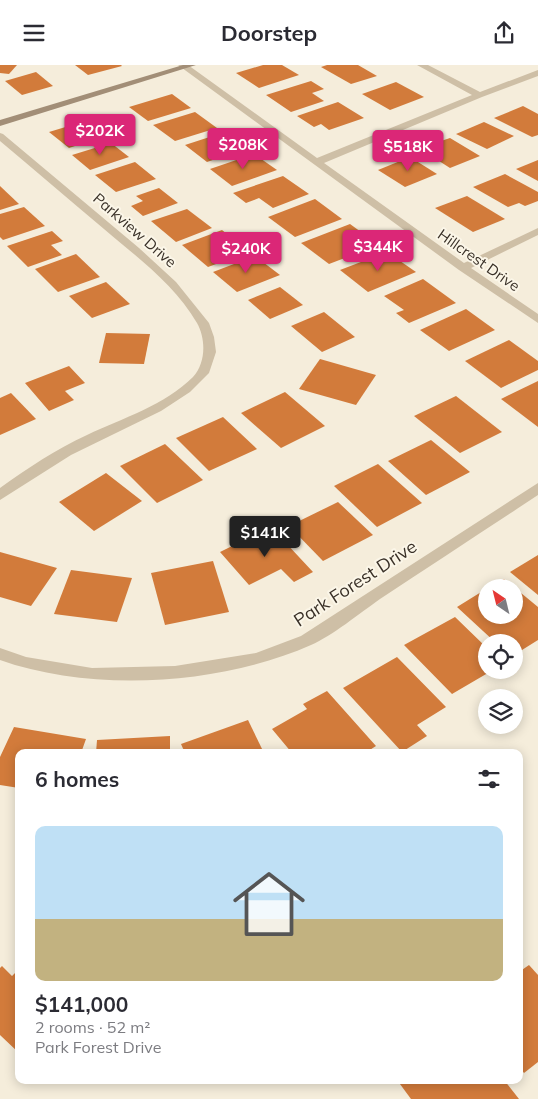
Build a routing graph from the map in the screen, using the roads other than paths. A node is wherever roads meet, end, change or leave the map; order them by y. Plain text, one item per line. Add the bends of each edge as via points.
1 (421, 65) edge
2 (186, 66) edge
3 (538, 73) edge
4 (479, 95) junction
5 (0, 123) edge
6 (0, 136) edge
7 (317, 162) junction
8 (538, 231) edge
9 (463, 268) junction
10 (538, 319) edge
11 (538, 488) edge
12 (0, 495) edge
13 (0, 654) edge

1 - 4 street
2 - 5 street
2 - 7 street, Hillcrest Drive
3 - 4 street
4 - 7 street
6 - 12 street, Parkview Drive via 176,289 204,324 210,347 206,369 177,394 76,446
7 - 9 street, Hillcrest Drive
8 - 9 street
9 - 10 street, Hillcrest Drive
11 - 13 street, Park Forest Drive via 307,641 256,659 175,672 92,674 26,663

